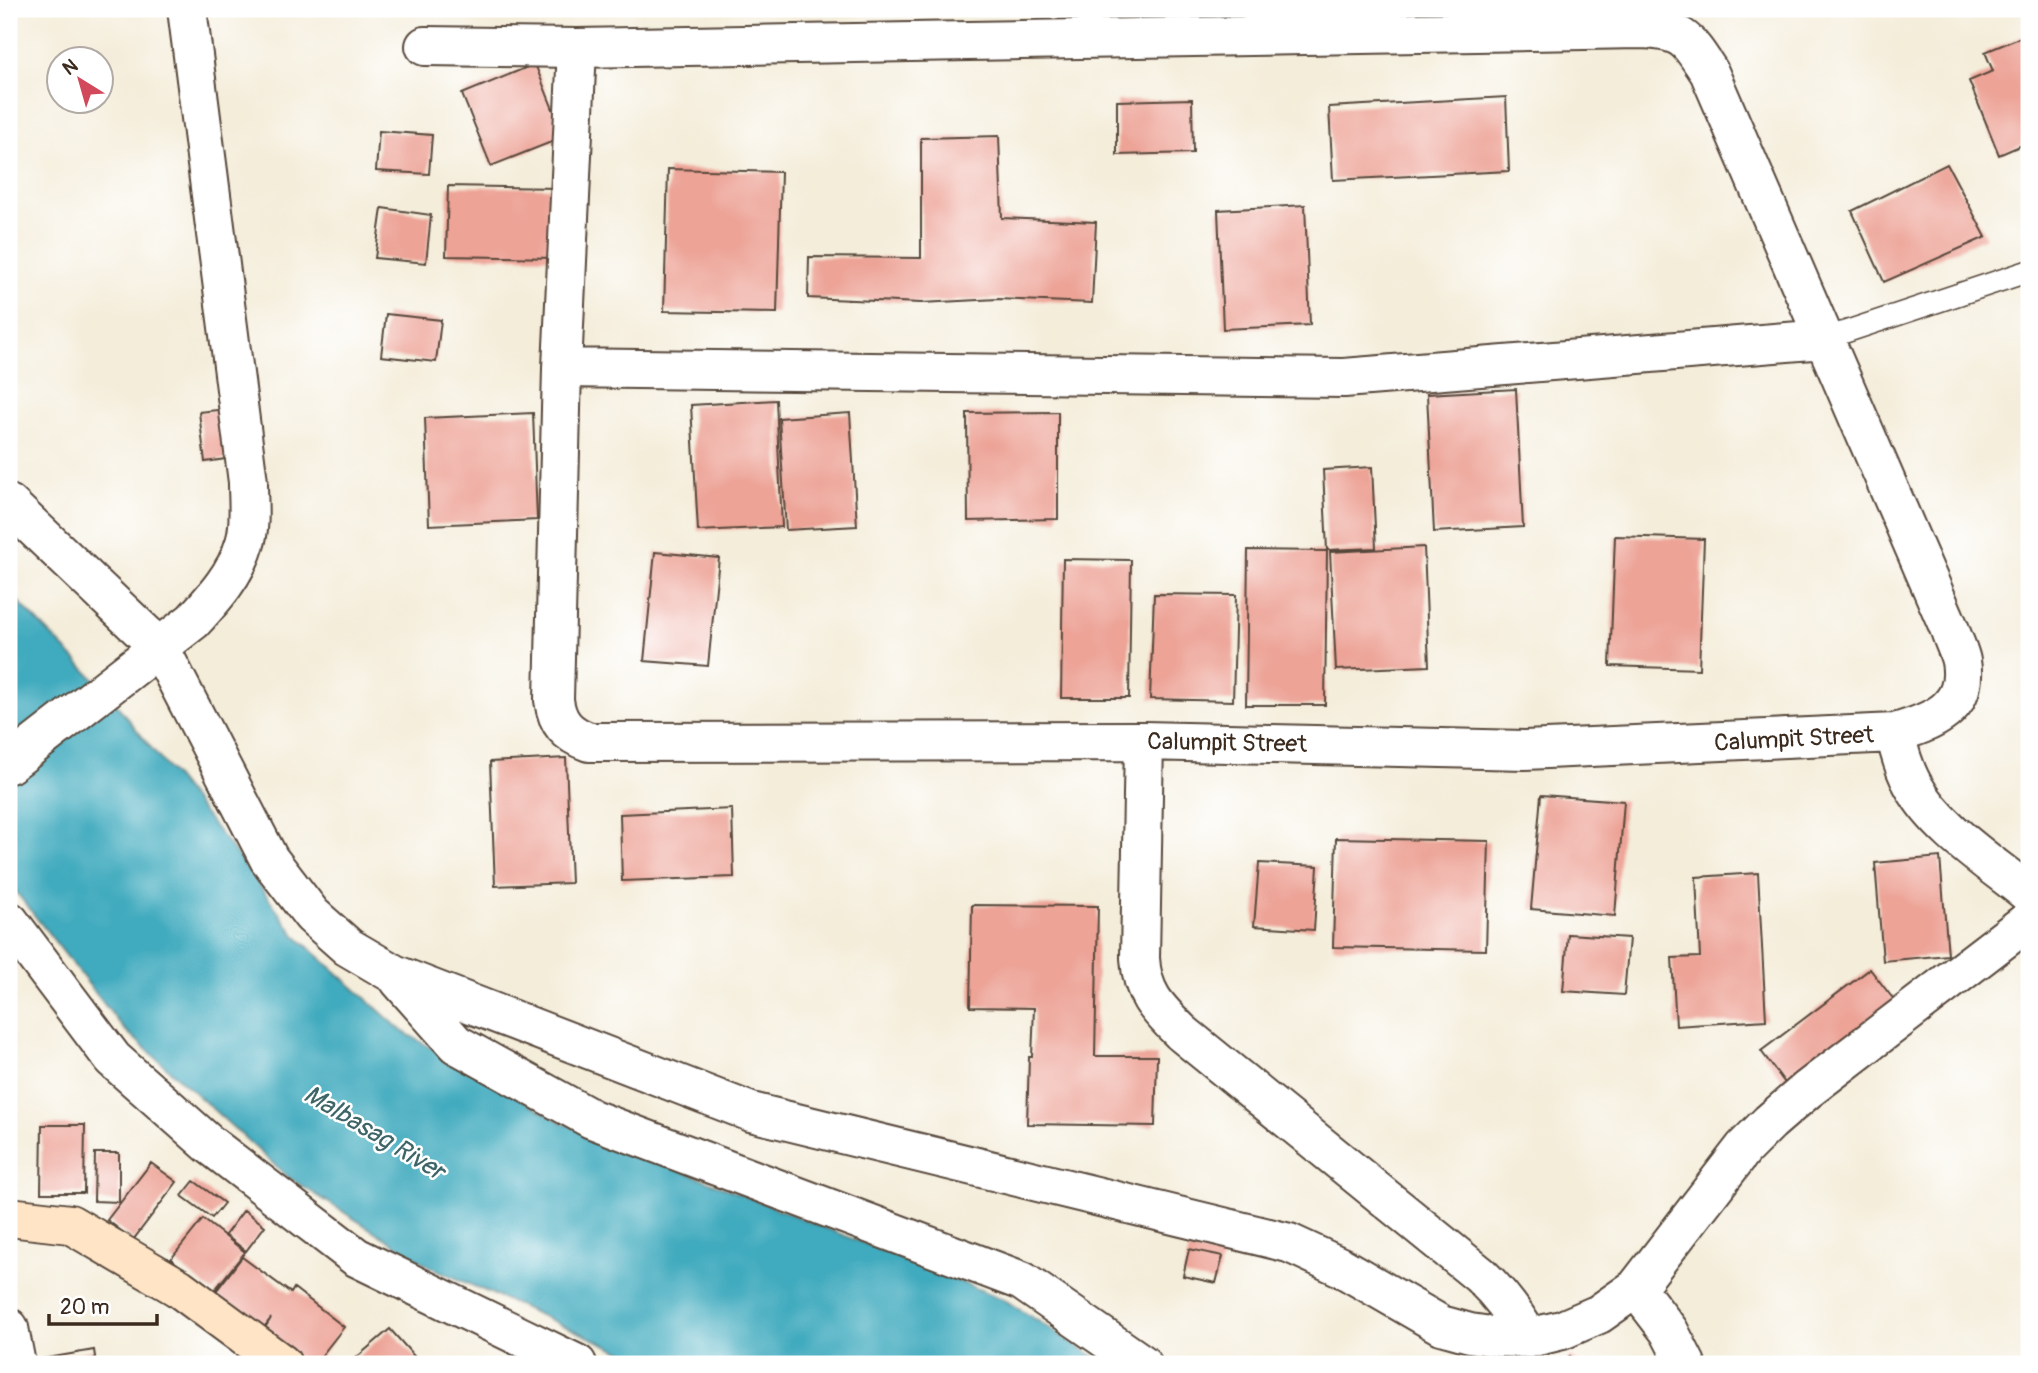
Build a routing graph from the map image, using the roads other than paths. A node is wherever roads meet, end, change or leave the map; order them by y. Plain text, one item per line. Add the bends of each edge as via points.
1 (187, 9) edge
2 (425, 46) dead end
3 (577, 48) junction
4 (2029, 271) edge
5 (1824, 339) junction
6 (562, 369) junction
7 (9, 504) edge
8 (160, 648) junction
9 (1895, 733) junction
10 (1144, 741) junction
11 (9, 764) edge
12 (2029, 894) edge
13 (2029, 920) edge
14 (9, 921) edge
15 (394, 974) junction
16 (9, 1217) edge
17 (1636, 1288) junction
18 (9, 1328) edge
19 (1529, 1338) junction
20 (16, 1364) edge
21 (282, 1364) edge
22 (577, 1364) edge
23 (1142, 1364) edge
24 (1686, 1364) edge

1 - 8 street via 248,482 248,516 246,542 234,570 193,621
2 - 3 street, Calumpit Street
3 - 5 street, Calumpit Street via 1664,30 1682,36 1709,72
3 - 6 street
4 - 5 lane
5 - 6 street via 1344,378
5 - 9 street, Calumpit Street via 1961,662 1960,690 1948,711 1926,724
6 - 10 street, Calumpit Street via 554,700 563,728 575,737 589,742
7 - 8 street
8 - 11 street
8 - 15 street via 269,859 312,915 348,947
9 - 10 street, Calumpit Street via 1525,750
9 - 12 street via 1913,786 1930,809
10 - 19 street via 1139,958 1149,997 1182,1033 1480,1275 1500,1294
13 - 17 street via 1770,1122 1744,1148
14 - 22 street via 113,1059 209,1144 356,1257
15 - 19 street via 751,1112 1289,1243 1341,1267 1441,1325 1470,1333
15 - 23 street via 456,1044 593,1119 1022,1281
16 - 21 main road via 69,1224 179,1288
17 - 19 street via 1599,1314 1562,1331
17 - 24 street via 1669,1331
18 - 20 street

